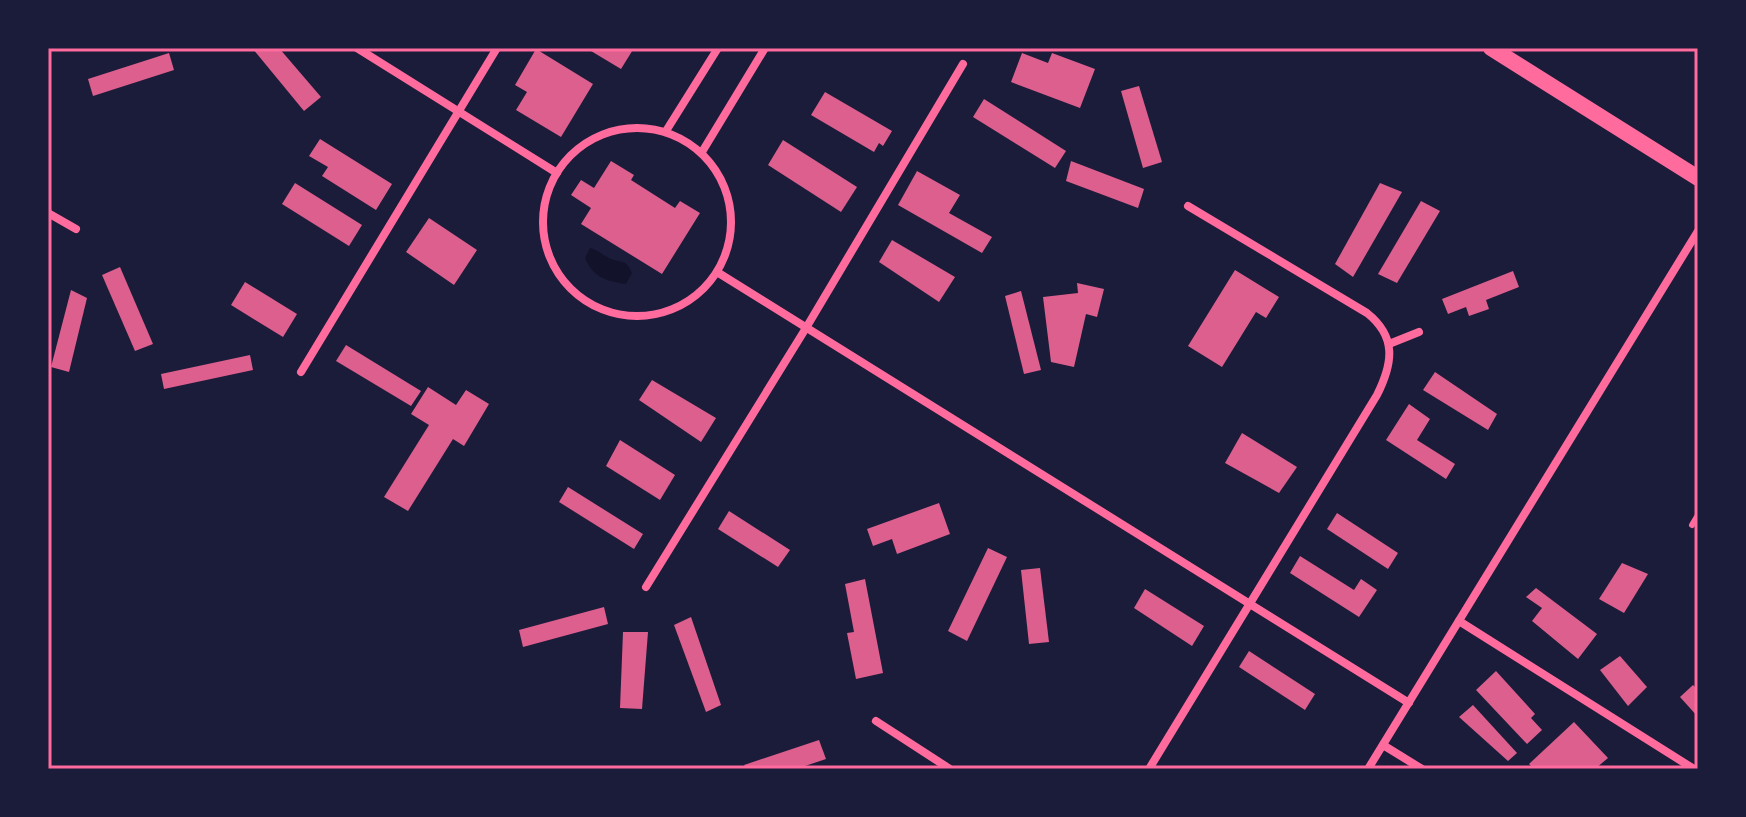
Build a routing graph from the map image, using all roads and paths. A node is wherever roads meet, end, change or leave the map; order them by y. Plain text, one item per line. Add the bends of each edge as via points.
1 (357, 48) edge
2 (497, 48) edge
3 (718, 48) edge
4 (765, 48) edge
5 (1491, 48) edge
6 (963, 64) dead end
7 (458, 111) junction
8 (666, 131) junction
9 (702, 152) junction
10 (557, 173) junction
11 (1698, 178) edge
12 (1188, 206) dead end
13 (48, 213) edge
14 (76, 229) dead end
15 (1698, 231) edge
16 (717, 272) junction
17 (806, 328) junction
18 (1419, 332) dead end
19 (1389, 344) junction
20 (301, 372) dead end
21 (1698, 515) edge
22 (1692, 525) dead end
23 (646, 587) dead end
24 (1251, 605) junction
25 (1459, 621) junction
26 (1409, 703) junction
27 (876, 721) dead end
28 (1383, 745) junction
29 (950, 769) edge
30 (1149, 769) edge
31 (1368, 769) edge
32 (1422, 769) edge
33 (1694, 769) edge

1 - 7 street
2 - 7 street
3 - 8 street
4 - 9 street
5 - 11 main road
6 - 17 street
7 - 10 street
7 - 20 street
8 - 9 street
8 - 10 street via 635,127 604,133 578,149
9 - 16 street via 722,178 731,209 730,242
10 - 16 street via 546,200 543,229 550,258 565,283 588,302 615,314 644,316 698,295
12 - 19 street via 1367,313
13 - 14 street
15 - 25 street
16 - 17 street
17 - 23 street
17 - 24 street
18 - 19 street
19 - 24 street via 1386,378
21 - 22 lane
24 - 26 street
24 - 30 street
25 - 26 street
25 - 33 street
26 - 28 street
27 - 29 street
28 - 31 street
28 - 32 street

